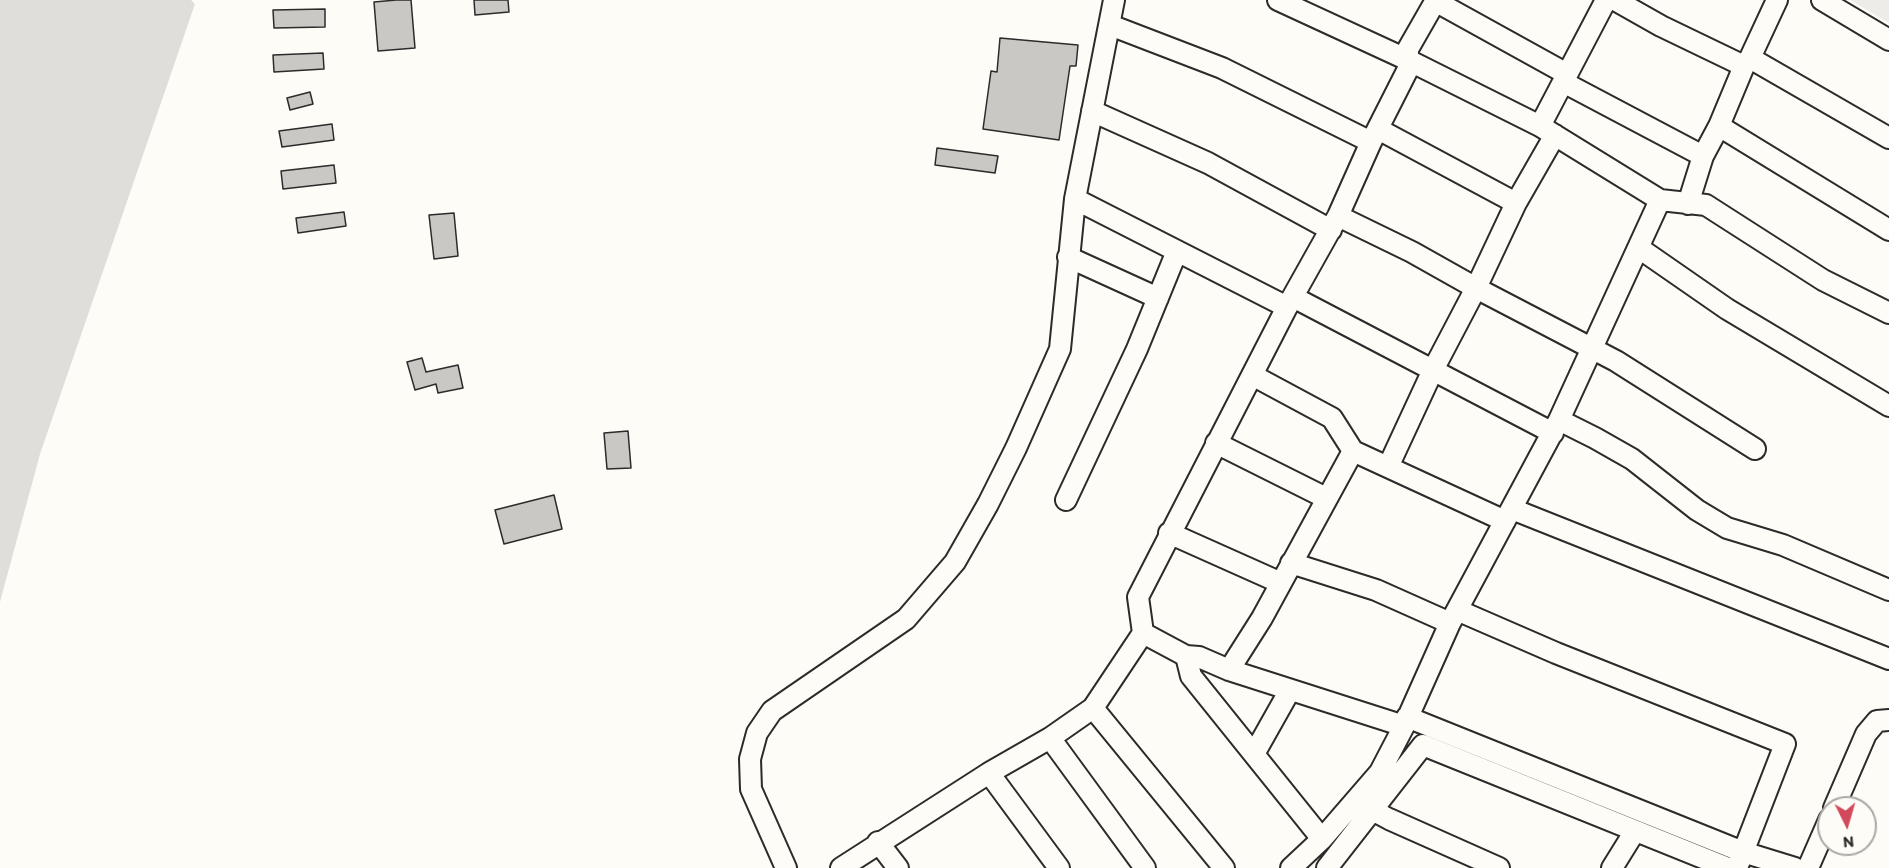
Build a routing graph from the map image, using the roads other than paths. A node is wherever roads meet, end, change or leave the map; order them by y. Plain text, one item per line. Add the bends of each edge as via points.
1 (1114, 0) edge
2 (1278, 0) edge
3 (1436, 0) edge
4 (1606, 0) edge
5 (1615, 0) edge
6 (1777, 0) edge
7 (1822, 0) edge
8 (1110, 25) junction
9 (1889, 40) edge
10 (1408, 60) junction
11 (1747, 62) junction
12 (1565, 78) junction
13 (1092, 111) junction
14 (1719, 126) junction
15 (1548, 130) junction
16 (1374, 136) junction
17 (1889, 138) edge
18 (1703, 156) junction
19 (1075, 199) junction
20 (1660, 200) junction
21 (1516, 203) junction
22 (1688, 204) junction
23 (1334, 223) junction
24 (1889, 230) edge
25 (1639, 248) junction
26 (1178, 251) junction
27 (1068, 257) junction
28 (1476, 288) junction
29 (1158, 298) junction
30 (1290, 302) junction
31 (1889, 313) edge
32 (1593, 349) junction
33 (1433, 370) junction
34 (1252, 375) junction
35 (1889, 406) edge
36 (1556, 427) junction
37 (1216, 442) junction
38 (1755, 449) dead end
39 (1353, 451) junction
40 (1388, 467) junction
41 (1326, 498) junction
42 (1066, 500) dead end
43 (1509, 515) junction
44 (1169, 533) junction
45 (1291, 563) junction
46 (1281, 583) junction
47 (1889, 590) edge
48 (1454, 616) junction
49 (1143, 633) junction
50 (1186, 656) junction
51 (1889, 659) edge
52 (1229, 670) junction
53 (1290, 690) junction
54 (1093, 708) junction
55 (1889, 720) edge
56 (1405, 721) junction
57 (1050, 738) junction
58 (1254, 754) junction
59 (989, 774) junction
60 (1839, 796) edge
61 (1372, 810) junction
62 (1635, 831) junction
63 (1322, 839) junction
64 (878, 843) junction
65 (1817, 847) edge
66 (1740, 860) edge
67 (1718, 866) edge
68 (786, 868) edge
69 (841, 868) edge
70 (898, 868) edge
71 (1059, 868) edge
72 (1145, 868) edge
73 (1224, 868) edge
74 (1291, 868) edge
75 (1327, 868) edge
76 (1499, 868) edge
77 (1612, 868) edge
78 (1795, 868) edge
79 (1808, 868) edge

1 - 8 street
2 - 10 street
3 - 10 street via 1408,50
3 - 12 street
4 - 12 street
5 - 11 street via 1660,26
6 - 11 street
7 - 9 street
8 - 13 street
8 - 16 street via 1222,68
10 - 15 street
10 - 16 street via 1408,69
11 - 14 street
11 - 17 street
12 - 15 street
12 - 18 street
13 - 19 street
13 - 23 street
14 - 18 street
14 - 24 street
15 - 20 street
15 - 21 street
16 - 21 street
16 - 23 street
18 - 22 street
19 - 26 street
19 - 27 street
20 - 22 street
20 - 25 street
21 - 28 street
22 - 31 street via 1706,205 1823,280
23 - 28 street via 1412,252
23 - 30 street
25 - 32 street
25 - 35 street via 1737,315
26 - 29 street
26 - 30 street
27 - 29 street
27 - 68 street via 1060,349 1016,448 955,562 906,619 772,711 757,733 750,759 751,789
28 - 32 street
28 - 33 street
29 - 42 street
30 - 33 street
30 - 34 street
32 - 36 street
32 - 38 street
33 - 36 street
33 - 40 street
34 - 37 street
34 - 39 street via 1332,418
36 - 43 street
36 - 47 street via 1595,438 1632,459 1697,510 1727,528 1783,544
37 - 41 street
37 - 44 street
39 - 40 street
39 - 41 street
40 - 43 street
41 - 45 street
43 - 48 street
43 - 51 street
44 - 46 street
44 - 49 street via 1138,597
45 - 46 street
45 - 48 street
46 - 52 street
48 - 56 street
48 - 66 street via 1785,744
49 - 50 street
49 - 54 street
50 - 52 street via 1199,657
50 - 58 street via 1191,675
52 - 53 street
53 - 56 street
53 - 58 street
54 - 57 street
54 - 73 street
55 - 60 street via 1877,721 1866,734
56 - 63 street via 1380,772
56 - 66 street
57 - 59 street
57 - 72 street
58 - 63 street
59 - 64 street
59 - 71 street
61 - 62 street via 1423,745
61 - 75 street
61 - 76 street
62 - 67 street
62 - 77 street
63 - 74 street
64 - 69 street
64 - 70 street
65 - 79 street
66 - 78 street

